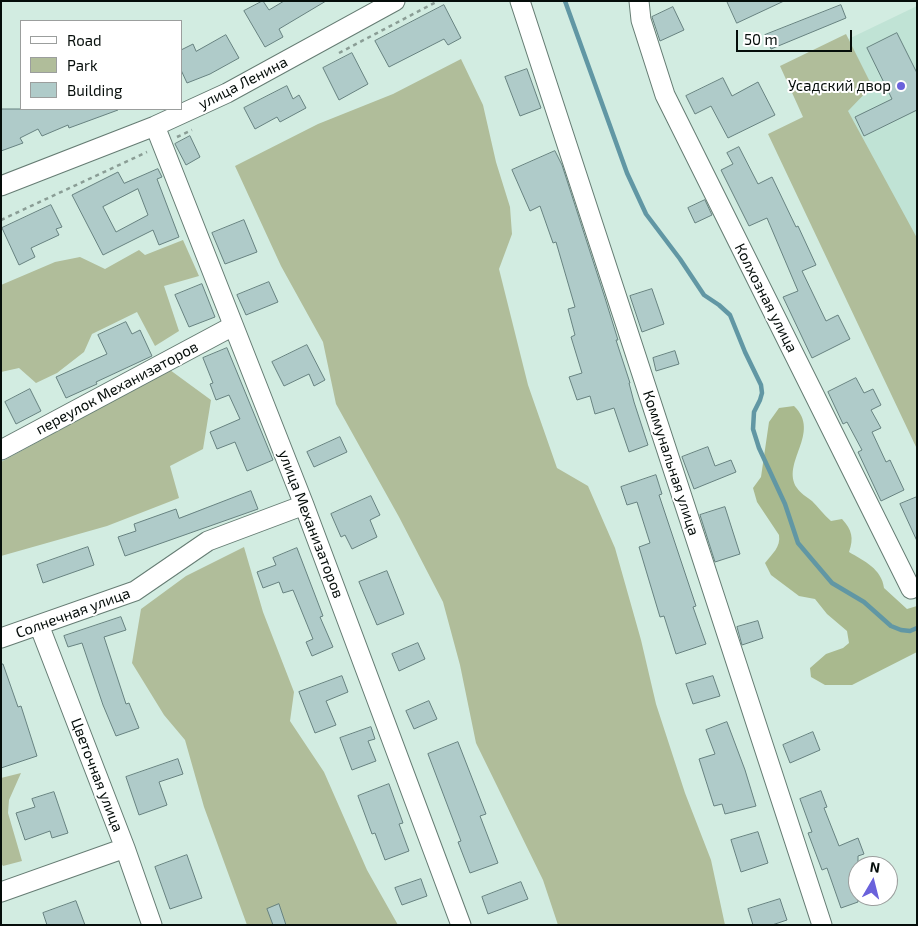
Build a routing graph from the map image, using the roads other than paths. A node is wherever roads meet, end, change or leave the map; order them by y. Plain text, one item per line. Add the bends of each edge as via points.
1 (395, 1) edge
2 (520, 1) edge
3 (638, 1) edge
4 (155, 126) junction
5 (1, 186) edge
6 (233, 326) junction
7 (1, 450) edge
8 (304, 504) junction
9 (911, 589) dead end
10 (40, 625) junction
11 (1, 638) edge
12 (125, 848) junction
13 (1, 892) edge
14 (152, 925) edge
15 (461, 925) edge
16 (822, 925) edge

1 - 4 street, улица Ленина via 227,93
2 - 16 street, Коммунальная улица
3 - 9 street, Колхозная улица via 664,95
4 - 5 street, улица Ленина
4 - 6 street, улица Механизаторов
6 - 7 street, переулок Механизаторов
6 - 8 street, улица Механизаторов
8 - 10 street, Солнечная улица via 208,541 135,592
8 - 15 street, улица Механизаторов
10 - 11 street, Солнечная улица
10 - 12 street, Цветочная улица
12 - 13 street
12 - 14 street, Цветочная улица

